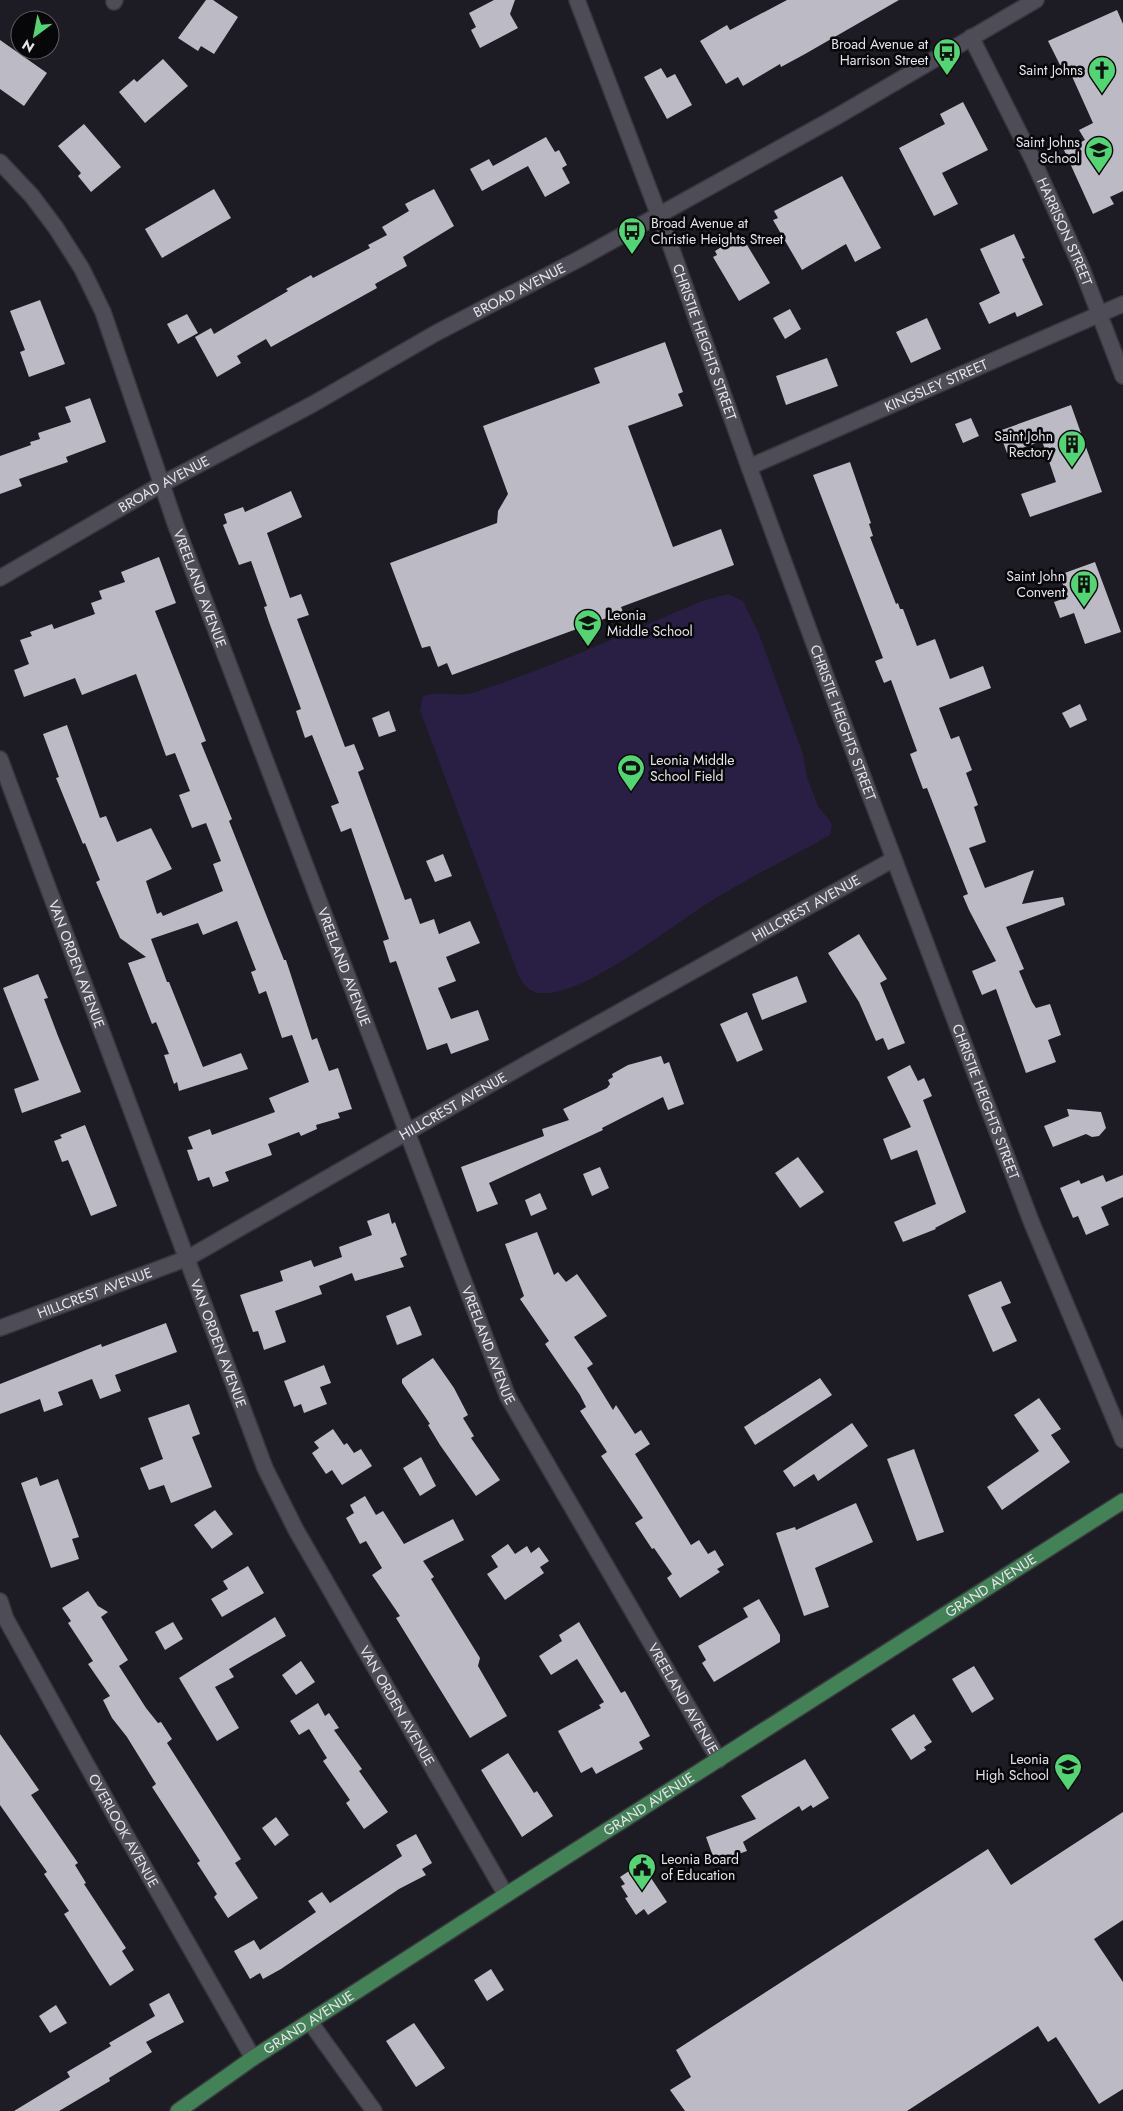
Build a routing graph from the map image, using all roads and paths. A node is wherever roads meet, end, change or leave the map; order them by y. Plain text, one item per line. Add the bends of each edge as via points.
1 (577, 0) edge
2 (1036, 0) edge
3 (971, 37) junction
4 (0, 162) edge
5 (659, 215) junction
6 (1123, 304) edge
7 (1100, 314) junction
8 (1123, 376) edge
9 (749, 467) junction
10 (162, 484) junction
11 (0, 578) edge
12 (0, 759) edge
13 (894, 859) junction
14 (407, 1133) junction
15 (188, 1258) junction
16 (0, 1328) edge
17 (1123, 1440) edge
18 (1123, 1501) edge
19 (0, 1600) edge
20 (3, 1620) edge
21 (719, 1760) junction
22 (506, 1895) junction
23 (310, 2022) junction
24 (253, 2058) junction
25 (178, 2111) edge
26 (374, 2111) edge

1 - 5 street, CHRISTIE HEIGHTS STREET
2 - 3 street, BROAD AVENUE
3 - 5 street, BROAD AVENUE via 836,117
3 - 7 street, HARRISON STREET via 1033,160
4 - 10 street, VREELAND AVENUE via 32,196 82,269 103,312
5 - 9 street, CHRISTIE HEIGHTS STREET
5 - 10 street, BROAD AVENUE
6 - 7 street, KINGSLEY STREET
7 - 8 street, HARRISON STREET
7 - 9 street, KINGSLEY STREET
9 - 13 street, CHRISTIE HEIGHTS STREET
10 - 11 street, BROAD AVENUE
10 - 14 street, VREELAND AVENUE
12 - 15 street, VAN ORDEN AVENUE
13 - 14 street, HILLCREST AVENUE
13 - 17 street, CHRISTIE HEIGHTS STREET via 1031,1222
14 - 15 street, HILLCREST AVENUE
14 - 21 street, VREELAND AVENUE via 508,1397
15 - 16 street, HILLCREST AVENUE
15 - 22 street, VAN ORDEN AVENUE via 265,1468 306,1548
18 - 21 main road, GRAND AVENUE
19 - 20 street, OVERLOOK AVENUE
20 - 24 street, OVERLOOK AVENUE
21 - 22 main road, GRAND AVENUE
22 - 23 main road, GRAND AVENUE
23 - 24 main road, GRAND AVENUE
23 - 26 street
24 - 25 main road, GRAND AVENUE

